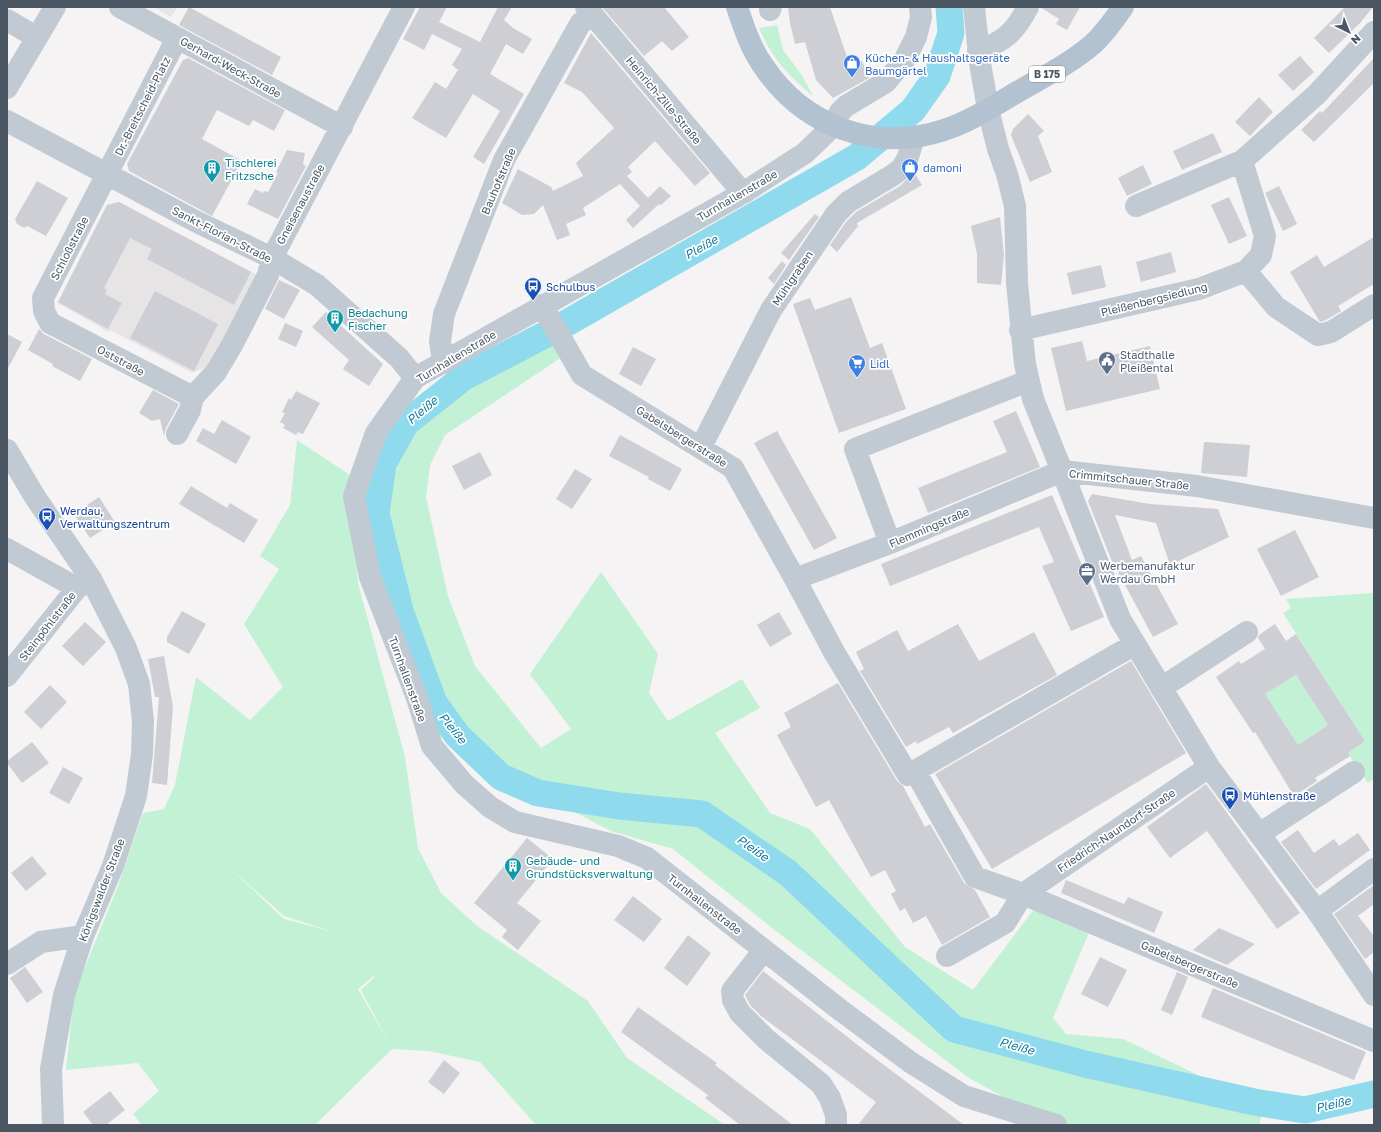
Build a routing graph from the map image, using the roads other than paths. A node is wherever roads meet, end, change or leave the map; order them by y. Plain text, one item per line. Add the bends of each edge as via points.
1 (55, 7) edge
2 (120, 7) edge
3 (404, 7) edge
4 (737, 7) edge
5 (920, 7) edge
6 (974, 7) edge
7 (1028, 7) edge
8 (1123, 7) edge
9 (589, 11) edge
10 (7, 20) edge
11 (1374, 32) edge
12 (36, 37) junction
13 (177, 38) junction
14 (978, 51) junction
15 (7, 88) edge
16 (988, 109) junction
17 (7, 121) edge
18 (342, 127) junction
19 (841, 129) junction
20 (909, 137) junction
21 (1242, 161) junction
22 (107, 174) junction
23 (743, 193) junction
24 (1136, 206) dead end
25 (272, 258) junction
26 (1246, 271) junction
27 (1374, 306) edge
28 (546, 313) junction
29 (50, 323) joint
30 (1020, 330) junction
31 (443, 363) junction
32 (415, 378) junction
33 (1028, 381) junction
34 (192, 397) junction
35 (176, 434) dead end
36 (700, 447) junction
37 (7, 450) edge
38 (1062, 472) junction
39 (1374, 518) edge
40 (890, 543) junction
41 (7, 549) edge
42 (795, 580) junction
43 (84, 584) junction
44 (1247, 632) dead end
45 (1135, 644) junction
46 (7, 676) edge
47 (1161, 688) junction
48 (1209, 767) junction
49 (915, 771) junction
50 (1354, 772) dead end
51 (1259, 834) junction
52 (1374, 870) edge
53 (1014, 891) junction
54 (1317, 911) junction
55 (83, 936) junction
56 (764, 950) junction
57 (947, 956) dead end
58 (7, 964) edge
59 (1374, 995) edge
60 (1374, 1041) edge
61 (998, 1117) edge
62 (53, 1125) edge
63 (836, 1125) edge
64 (1056, 1125) edge

1 - 12 street
2 - 13 street, Gerhard-Weck-Straße
3 - 18 street, Gneisenaustraße
4 - 19 main road, B 175 via 753,50 764,68 798,104 815,117
5 - 19 street, Turnhallenstraße via 921,17 916,37 904,59 886,82 840,112
6 - 14 street, Crimmitschauer Straße
7 - 14 street via 1016,28 1006,38
8 - 16 main road, B 175 via 1098,39 1081,53
9 - 23 street, Heinrich-Zille-Straße
9 - 31 street, Bauhofstraße via 504,160 444,314 440,341
10 - 12 street
11 - 21 street via 1317,94
12 - 15 street
13 - 18 street, Gerhard-Weck-Straße
13 - 22 street, Dr.-Breitscheid-Platz
14 - 16 street, Crimmitschauer Straße
16 - 20 main road, B 175 via 950,128
16 - 30 street, Crimmitschauer Straße via 1015,206
17 - 22 street, Sankt-Florian-Straße
18 - 25 street, Gneisenaustraße
19 - 20 main road, B 175 via 876,138
19 - 23 street, Turnhallenstraße
20 - 36 street, Mühlgraben via 908,157 902,168 848,202 836,214 771,310
21 - 24 street
21 - 26 street, Pleißenbergsiedlung via 1265,236 1261,256
22 - 25 street, Sankt-Florian-Straße
22 - 29 street, Schloßstraße via 43,298 44,311
23 - 28 street, Turnhallenstraße
25 - 32 street, Sankt-Florian-Straße via 317,285 400,358
25 - 34 street, Gneisenaustraße via 268,275 232,345 216,372
26 - 27 street via 1276,307 1318,335 1331,332
26 - 30 street, Pleißenbergsiedlung via 1199,289
28 - 31 street, Turnhallenstraße
28 - 36 street, Gabelsbergerstraße via 582,375
29 - 34 street, Oststraße
30 - 33 street, Crimmitschauer Straße
31 - 32 street, Turnhallenstraße
32 - 56 street, Turnhallenstraße via 376,433 354,496 370,577 417,698 432,746 464,784 490,807 515,822 618,846 647,858
33 - 38 street, Crimmitschauer Straße
33 - 40 street via 855,449
34 - 35 street via 190,410
36 - 42 street, Gabelsbergerstraße via 733,468
37 - 43 street, Königswalder Straße
38 - 39 street, Crimmitschauer Straße via 1197,486
38 - 40 street, Flemmingstraße
38 - 45 street via 1120,619
40 - 42 street, Flemmingstraße
41 - 43 street
42 - 49 street, Gabelsbergerstraße via 834,652 908,775
43 - 46 street, Steinpöhlstraße
43 - 55 street, Königswalder Straße via 126,648 139,684 143,721 142,754 136,796 113,866
44 - 47 street
45 - 47 street
45 - 49 street
47 - 48 street
48 - 51 street
48 - 53 street, Friedrich-Naundorf-Straße
49 - 53 street, Gabelsbergerstraße via 975,877
50 - 51 street
51 - 54 street
52 - 54 street
53 - 57 street via 1005,923
53 - 60 street, Gabelsbergerstraße
54 - 59 street
55 - 58 street via 41,942
55 - 62 street, Königswalder Straße via 64,995 51,1069
56 - 61 street, Turnhallenstraße via 910,1062
56 - 63 street via 732,991 733,1000 740,1013 766,1039 821,1084 830,1098 836,1115
61 - 64 street, Turnhallenstraße

